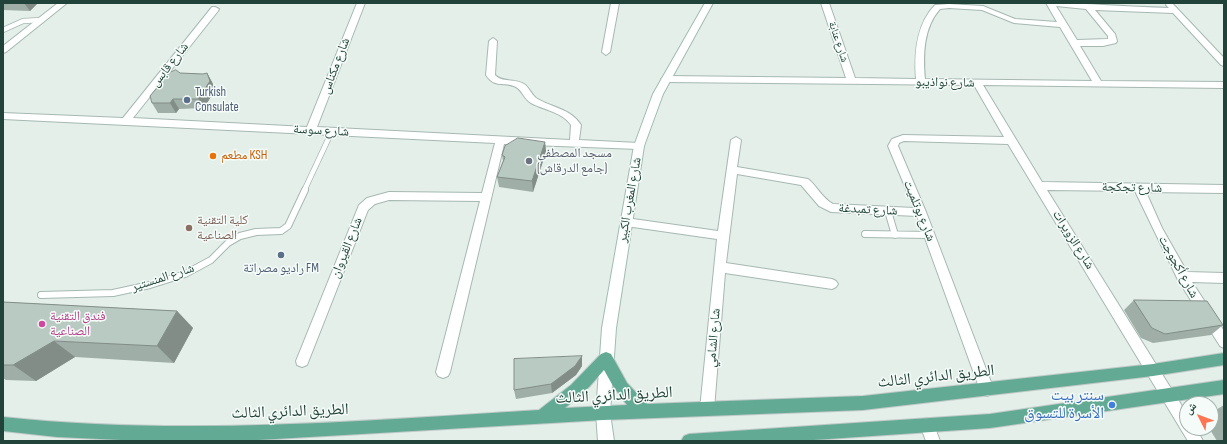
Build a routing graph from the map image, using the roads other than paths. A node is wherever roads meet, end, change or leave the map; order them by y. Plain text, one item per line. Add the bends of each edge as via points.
1 (63, 3) edge
2 (361, 3) edge
3 (615, 3) edge
4 (709, 3) edge
5 (825, 3) edge
6 (1050, 3) edge
7 (1168, 3) edge
8 (1089, 7) junction
9 (215, 9) dead end
10 (1175, 11) junction
11 (42, 20) junction
12 (1064, 26) junction
13 (3, 30) edge
14 (493, 41) dead end
15 (1075, 43) junction
16 (3, 50) edge
17 (606, 52) dead end
18 (1224, 63) edge
19 (666, 79) junction
20 (851, 81) junction
21 (921, 82) junction
22 (1098, 83) junction
23 (978, 84) junction
24 (1224, 85) edge
25 (3, 116) edge
26 (126, 121) junction
27 (311, 130) junction
28 (332, 131) junction
29 (736, 140) dead end
30 (1010, 140) junction
31 (500, 141) junction
32 (574, 144) junction
33 (639, 146) junction
34 (732, 170) junction
35 (1039, 186) junction
36 (1138, 188) junction
37 (1224, 189) edge
38 (486, 197) junction
39 (888, 211) junction
40 (921, 212) junction
41 (626, 222) junction
42 (865, 234) dead end
43 (895, 235) junction
44 (930, 235) junction
45 (723, 236) junction
46 (720, 267) junction
47 (1182, 277) junction
48 (1224, 278) edge
49 (832, 284) dead end
50 (41, 295) dead end
51 (1224, 342) edge
52 (606, 358) junction
53 (1224, 359) edge
54 (302, 361) dead end
55 (1153, 370) junction
56 (443, 372) dead end
57 (1224, 387) edge
58 (987, 390) junction
59 (1169, 396) junction
60 (708, 409) junction
61 (644, 412) junction
62 (603, 413) junction
63 (1179, 413) edge
64 (541, 417) junction
65 (3, 424) edge
66 (927, 425) junction
67 (606, 441) edge
68 (689, 441) edge
69 (933, 441) edge

1 - 11 street
2 - 27 street, شارع مكناس
3 - 17 street
4 - 19 street, شارع المغرب الكبير
5 - 20 street, شارع عنابة
6 - 8 street
6 - 12 street
7 - 10 street
8 - 10 street
8 - 15 street via 1113,40 1103,43
9 - 26 street, شارع قابس
10 - 18 street
11 - 13 lane via 23,21
11 - 16 street
12 - 15 street
12 - 21 street via 1014,22 983,8 938,8 923,34 919,57
14 - 32 street via 490,75 493,79 521,86 534,100 571,118 576,125
15 - 22 street
19 - 20 street, شارع نواذيبو
19 - 33 street, شارع المغرب الكبير
20 - 21 street, شارع نواذيبو
21 - 23 street, شارع نواذيبو
22 - 23 street, شارع نواذيبو
22 - 24 street, شارع نواذيبو
23 - 30 street, شارع الزويرات
25 - 26 street, شارع سوسة
26 - 27 street, شارع سوسة
27 - 28 street, شارع سوسة
28 - 31 street, شارع سوسة
28 - 50 lane, شارع المنستير via 288,226 281,231 256,232 240,236 228,243 211,260 185,274 150,285 113,293
29 - 34 street, شارع الشامي
30 - 35 street, شارع الزويرات
30 - 40 street, شارع بوتلميت via 909,138 895,141 894,149
31 - 32 street, شارع سوسة
31 - 38 street
32 - 33 street, شارع سوسة
33 - 41 street, شارع المغرب الكبير
34 - 39 street, شارع تمبدغة via 804,182 821,202 831,208
34 - 45 street, شارع الشامي
35 - 36 street, شارع تجكجة
35 - 55 street, شارع الزويرات
36 - 37 street, شارع تجكجة
36 - 47 street, شارع أكجوجت
38 - 54 street, شارع القيروان via 389,196 367,204
38 - 56 street
39 - 40 street, شارع تمبدغة
39 - 43 lane
40 - 44 street, شارع بوتلميت
41 - 45 street
41 - 52 street, شارع المغرب الكبير
42 - 43 lane
43 - 44 lane
44 - 58 street, شارع بوتلميت
45 - 46 street, شارع الشامي
46 - 49 street
46 - 60 street, شارع الشامي
47 - 48 street
47 - 51 street, شارع أكجوجت
52 - 61 main road via 617,381
52 - 62 street, شارع المغرب الكبير
52 - 64 main road via 579,388
53 - 55 main road, الطريق الدائري الثالث
55 - 58 main road, الطريق الدائري الثالث
55 - 59 street, شارع الزويرات
57 - 59 main road
58 - 60 main road, الطريق الدائري الثالث via 864,403
59 - 63 street, شارع الزويرات
59 - 66 main road via 990,421
60 - 61 main road, الطريق الدائري الثالث
61 - 62 main road, الطريق الدائري الثالث
62 - 64 main road, الطريق الدائري الثالث
62 - 67 street, شارع المغرب الكبير
64 - 65 main road, الطريق الدائري الثالث via 258,433 121,433
66 - 68 main road
66 - 69 street

